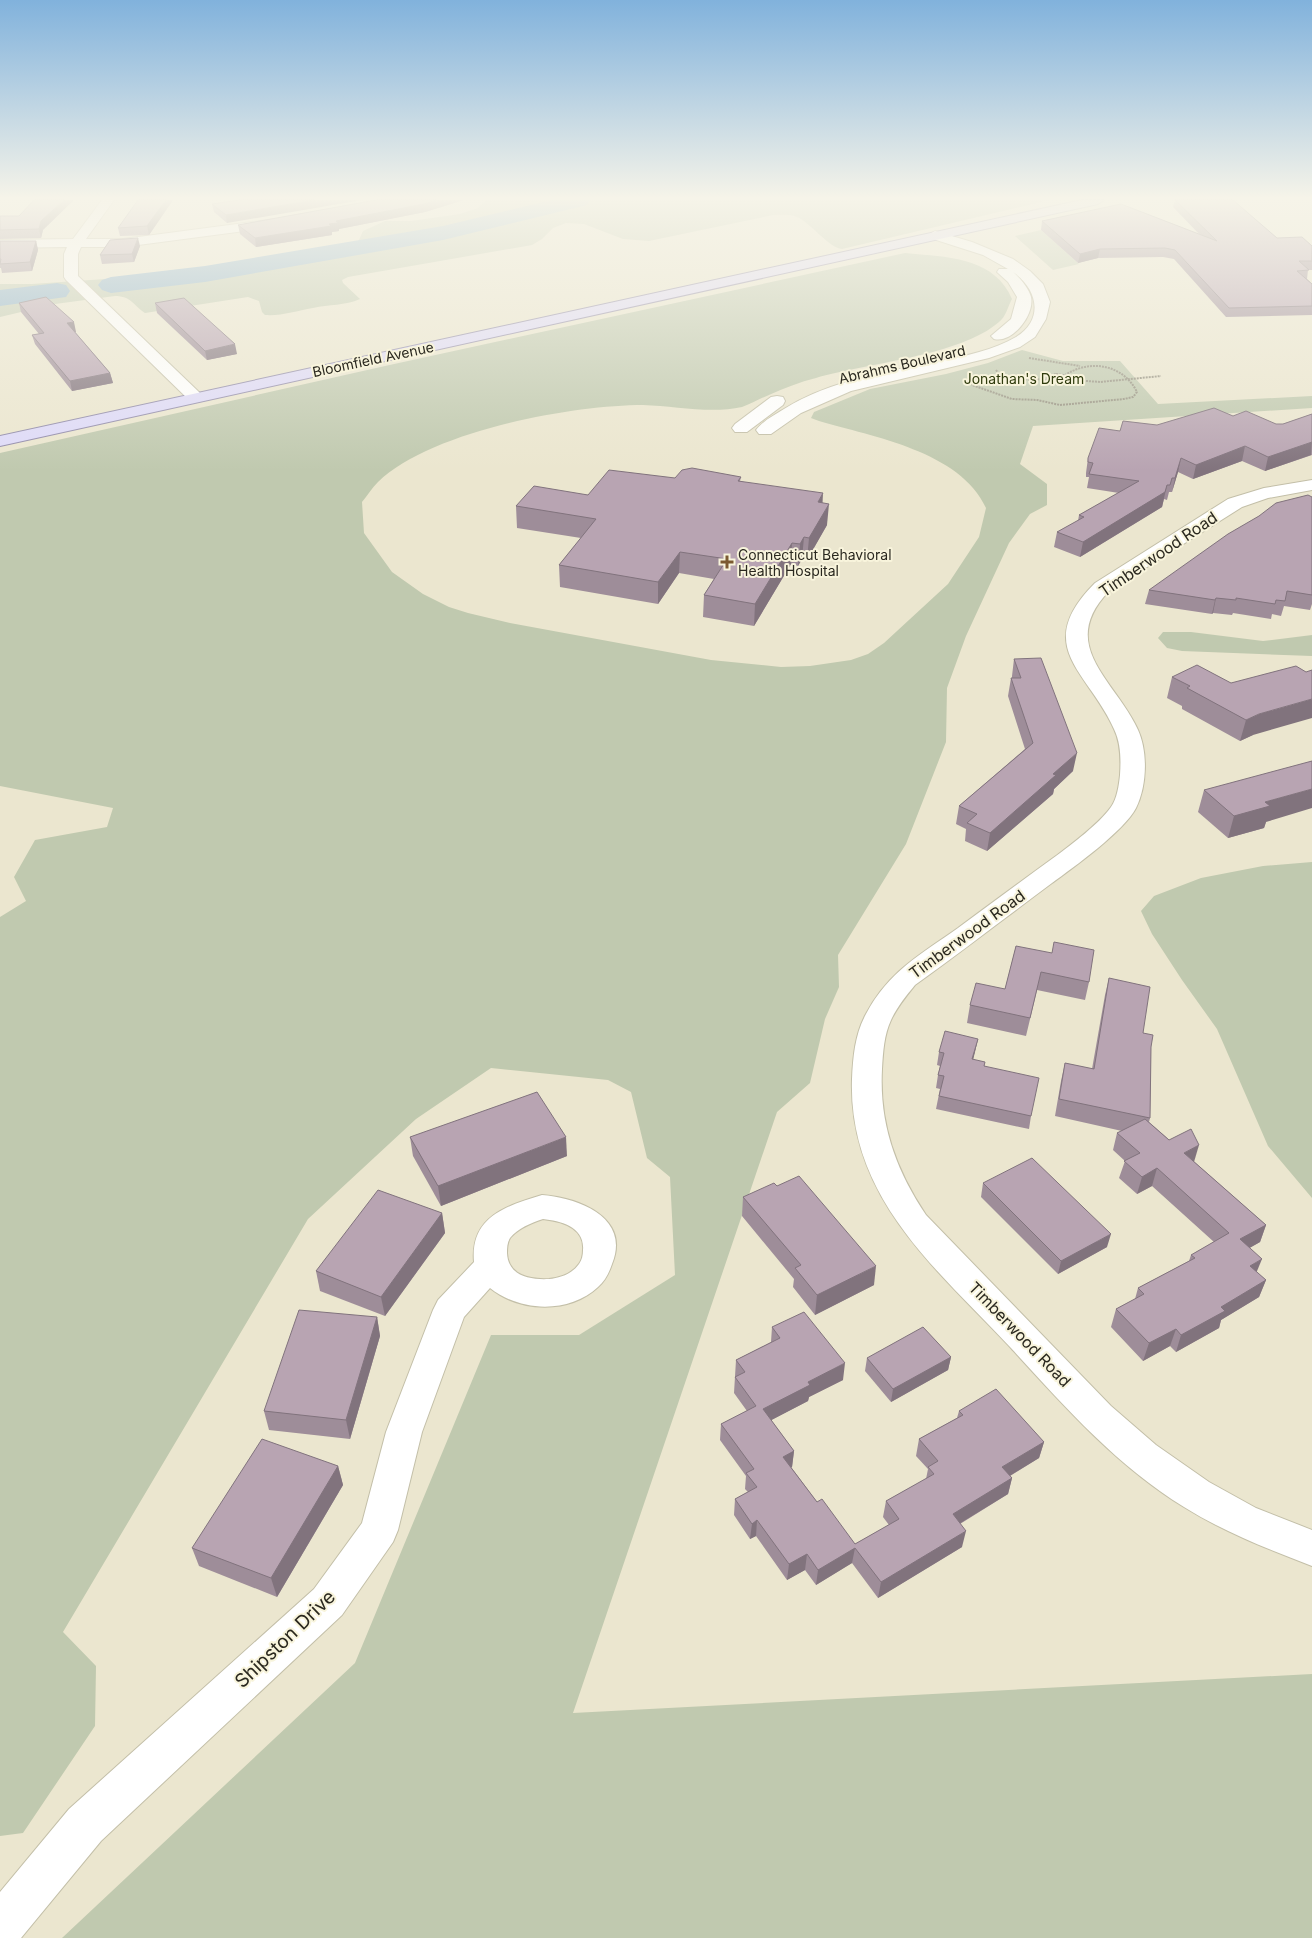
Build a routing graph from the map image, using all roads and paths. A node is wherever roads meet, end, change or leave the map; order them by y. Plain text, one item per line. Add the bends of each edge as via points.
1 (85, 290) edge
2 (688, 290) edge
3 (1020, 290) edge
4 (1039, 290) edge
5 (1027, 358) dead end
6 (998, 366) dead end
7 (1081, 366) junction
8 (969, 375) dead end
9 (1065, 375) junction
10 (1160, 376) dead end
11 (1046, 379) junction
12 (1128, 379) junction
13 (1074, 380) junction
14 (195, 397) junction
15 (741, 428) dead end
16 (765, 430) dead end
17 (0, 441) edge
18 (1312, 485) edge
19 (492, 1268) dead end
20 (1312, 1548) edge
21 (0, 1928) edge

1 - 14 street
2 - 14 main road, Bloomfield Avenue
3 - 15 street, Abrahms Boulevard via 1024,297 1023,309 1017,323 994,338 966,350 844,376 796,392 771,404
4 - 16 street, Abrahms Boulevard via 1044,306 1040,317 1027,336 1006,347 968,360 828,393 783,415
5 - 7 path
6 - 11 path via 993,368 1004,379
7 - 9 path
7 - 12 path via 1114,368
8 - 12 path via 972,385 997,396 1065,405 1133,397 1137,389
9 - 11 path via 1052,374
9 - 13 path
10 - 12 path
11 - 13 path via 1060,384 1070,384
12 - 13 path
14 - 17 main road, Bloomfield Avenue
18 - 20 street, Timberwood Road via 1264,493 1235,503 1102,587 1089,601 1081,614 1079,647 1089,677 1127,730 1133,770 1124,807 1089,844 905,979 886,1003 874,1027 866,1086 868,1122 878,1157 895,1196 915,1224 1098,1416 1143,1457 1196,1494 1244,1520
19 - 21 street, Shipston Drive via 483,1272 450,1310 404,1432 379,1530 328,1602 86,1825

